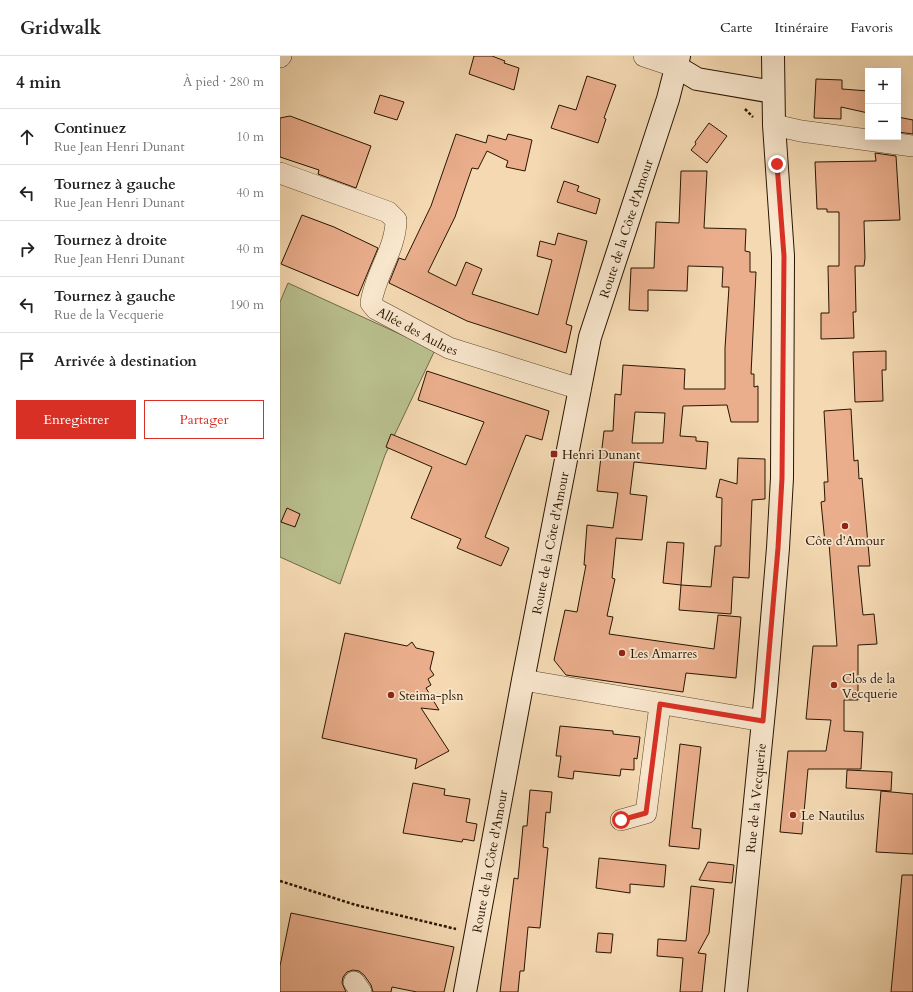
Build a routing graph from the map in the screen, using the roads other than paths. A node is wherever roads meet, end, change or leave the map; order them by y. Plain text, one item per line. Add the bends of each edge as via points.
1 (644, 56) edge
2 (773, 56) edge
3 (678, 62) edge
4 (773, 92) junction
5 (774, 125) junction
6 (913, 146) edge
7 (280, 173) edge
8 (580, 390) junction
9 (523, 680) junction
10 (660, 704) junction
11 (763, 721) junction
12 (621, 820) dead end
13 (464, 992) edge
14 (736, 992) edge

1 - 3 street
2 - 4 main road
3 - 4 main road via 697,79
3 - 8 main road, Route de la Côte d'Amour via 590,337
4 - 5 main road
5 - 6 street via 806,132
5 - 11 main road, Rue de la Vecquerie via 784,256 782,478
7 - 8 street, Allée des Aulnes via 388,212 396,220 396,233 373,291 371,303 376,309 449,348
8 - 9 main road, Route de la Côte d'Amour
9 - 10 street
9 - 13 main road, Route de la Côte d'Amour
10 - 11 street
10 - 12 street via 646,813
11 - 14 main road, Rue de la Vecquerie

